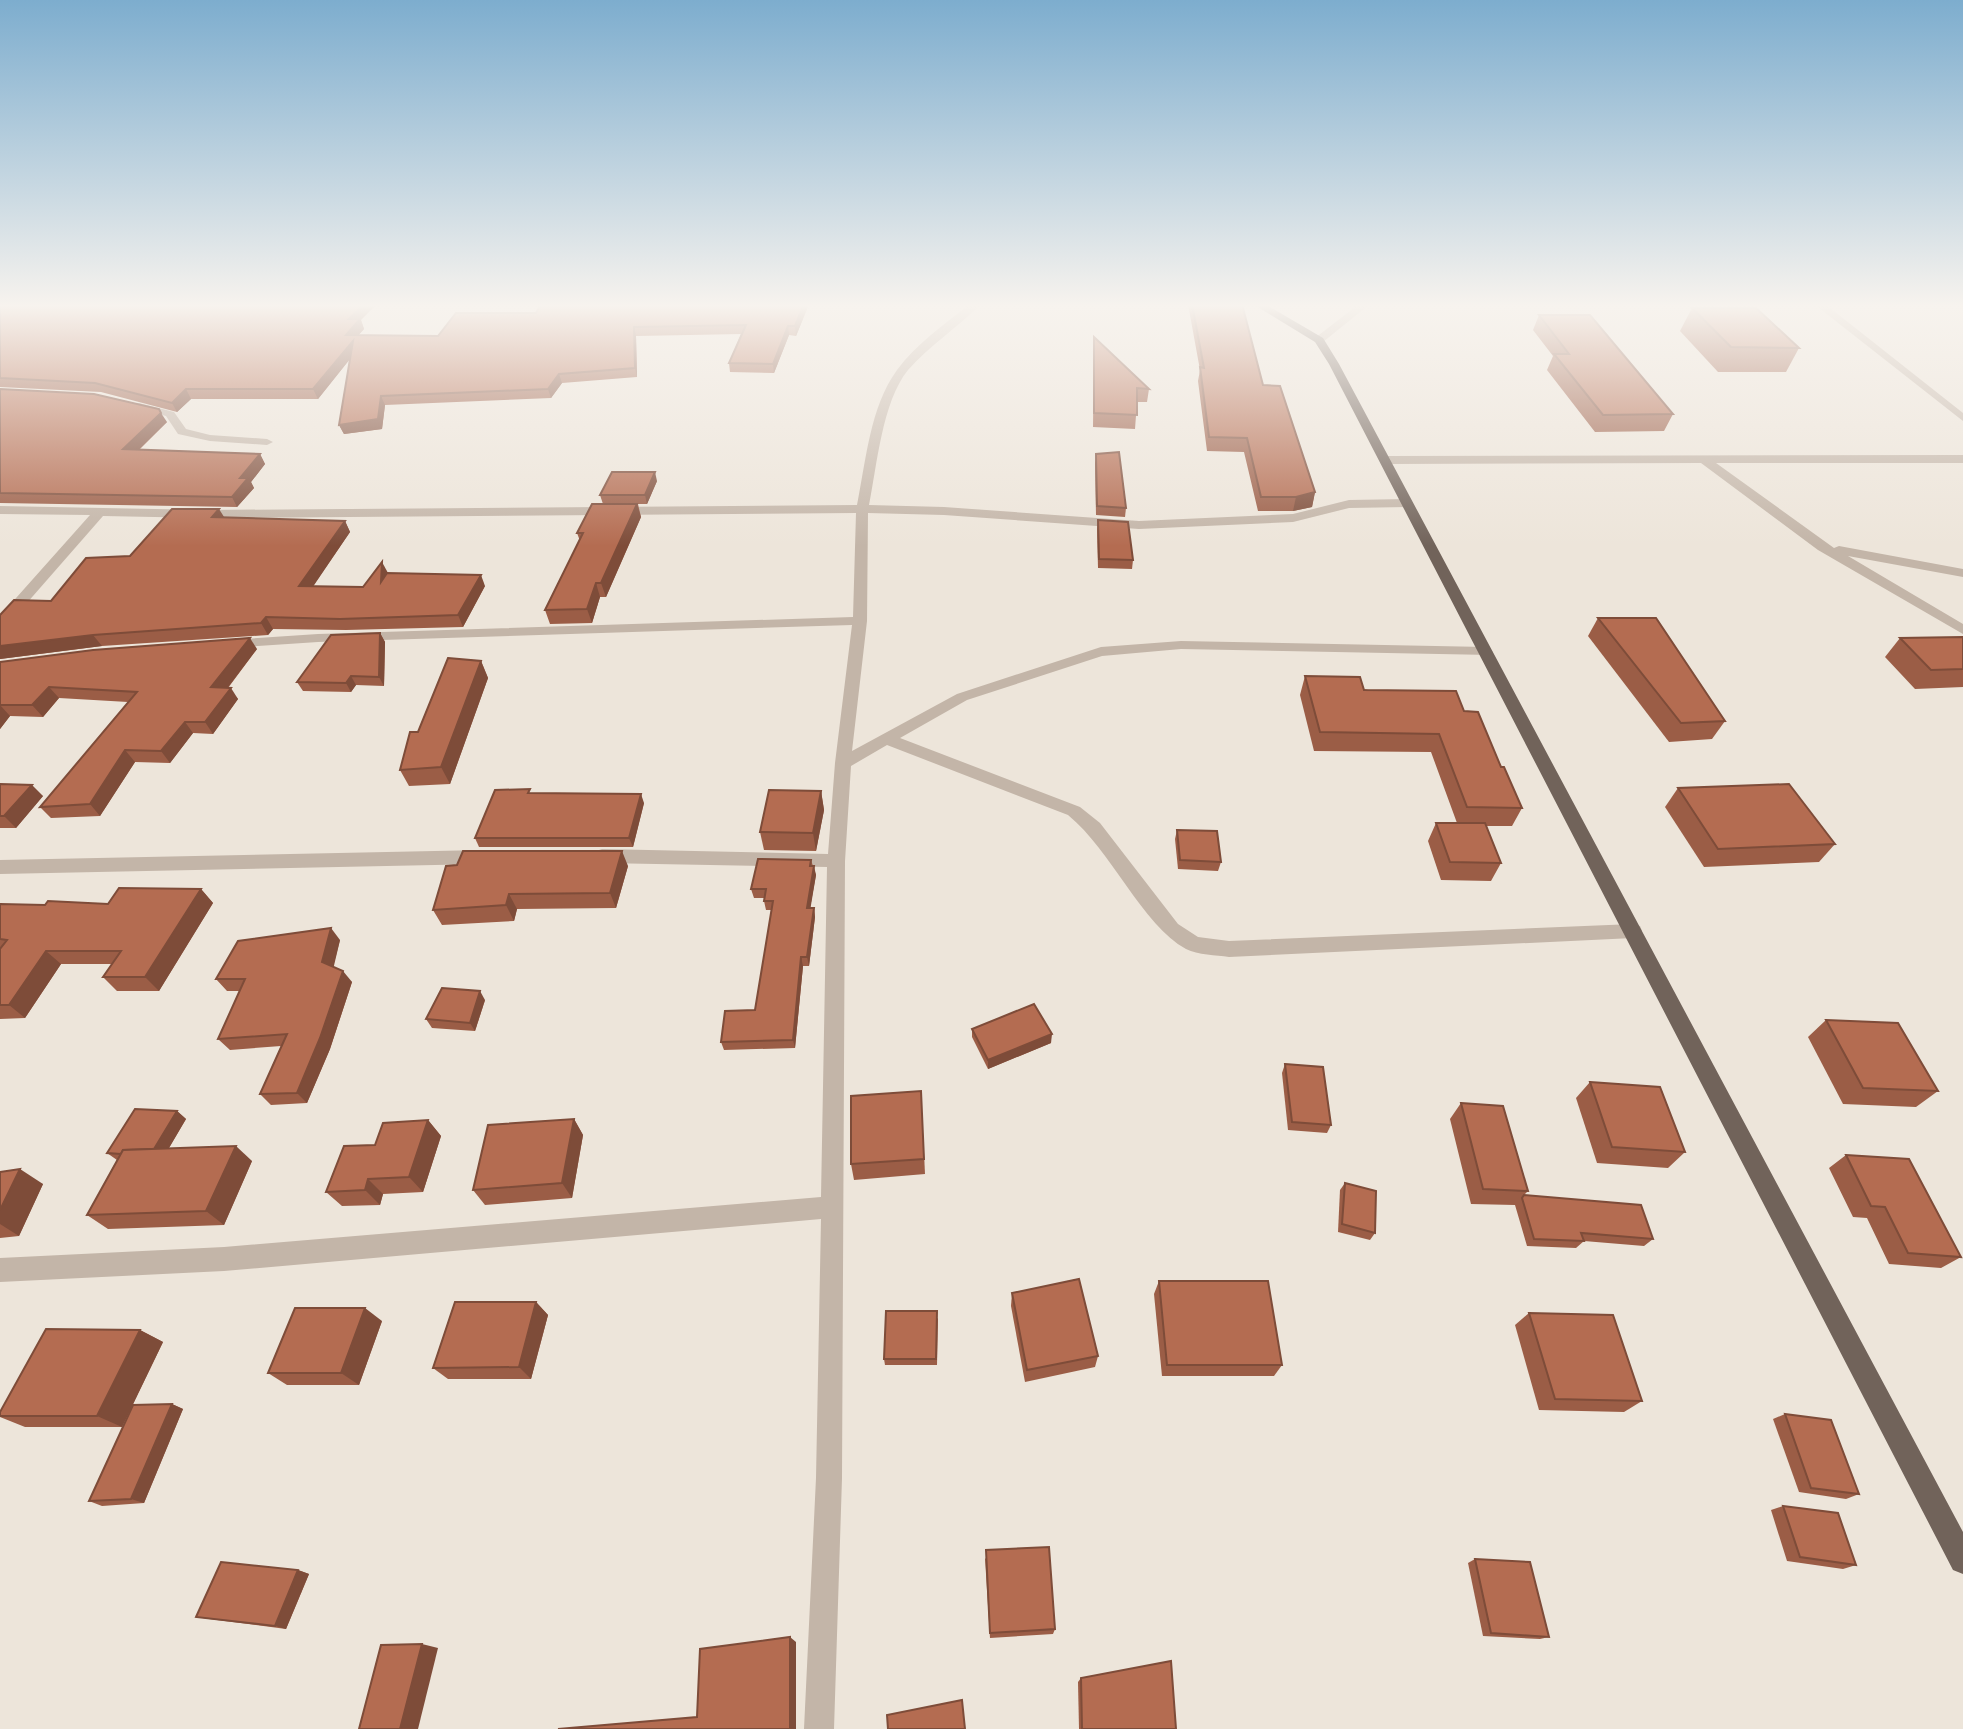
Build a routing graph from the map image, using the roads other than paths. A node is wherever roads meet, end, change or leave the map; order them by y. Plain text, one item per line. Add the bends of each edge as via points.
1 (894, 385) edge
2 (1343, 385) edge
3 (1921, 385) edge
4 (126, 403) edge
5 (1963, 418) edge
6 (267, 442) dead end
7 (1963, 459) edge
8 (1385, 460) junction
9 (1704, 460) junction
10 (1407, 503) junction
11 (862, 509) junction
12 (0, 510) edge
13 (100, 512) junction
14 (1823, 547) junction
15 (1963, 573) edge
16 (859, 621) junction
17 (0, 625) edge
18 (1963, 629) edge
19 (210, 646) edge
20 (1486, 652) junction
21 (886, 740) junction
22 (842, 763) junction
23 (503, 856) edge
24 (586, 856) edge
25 (836, 862) junction
26 (0, 867) edge
27 (1633, 931) junction
28 (831, 1207) junction
29 (0, 1270) edge
30 (1963, 1560) edge
31 (819, 1729) edge

1 - 11 street via 884,405
2 - 8 main road
3 - 5 street
4 - 6 street via 170,414 182,432
7 - 9 street
8 - 9 street
8 - 10 main road
9 - 14 street
10 - 11 street via 1349,504 1293,518 1139,525
10 - 20 main road
11 - 13 street
11 - 16 street
12 - 13 street
13 - 17 street
14 - 15 street
14 - 18 street
16 - 19 street via 317,638
16 - 22 street
20 - 21 street via 1181,645 1101,652 962,697
20 - 27 main road
21 - 22 street
21 - 27 street via 1074,811 1094,827 1171,929 1194,944 1229,949
22 - 25 street
23 - 26 street
24 - 25 street
25 - 28 street
27 - 30 main road
28 - 29 street via 224,1259
28 - 31 street via 826,1615

